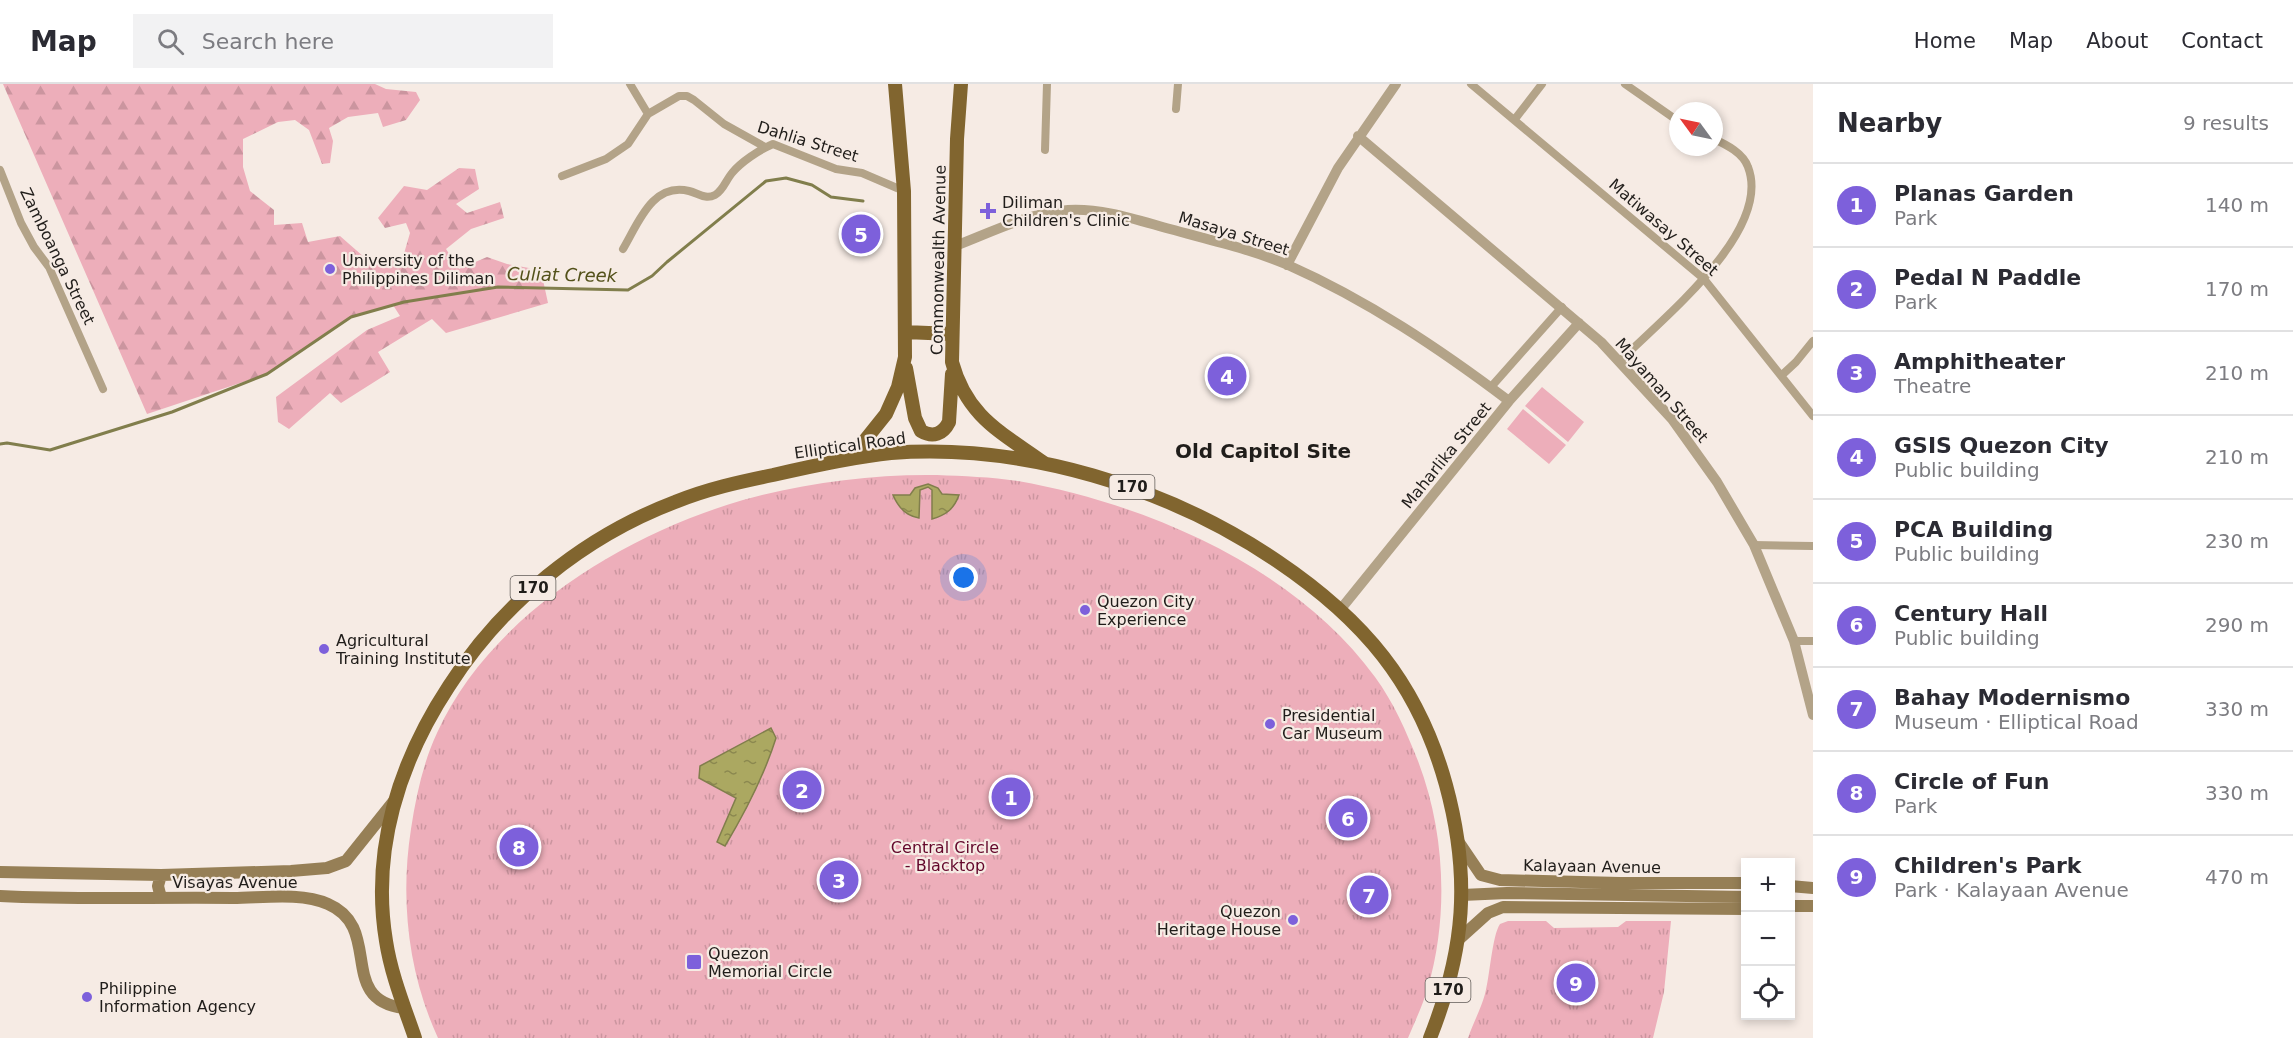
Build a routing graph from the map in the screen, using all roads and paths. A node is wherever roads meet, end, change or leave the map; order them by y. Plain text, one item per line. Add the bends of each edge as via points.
1 (630, 84) edge
2 (895, 84) edge
3 (961, 84) edge
4 (1047, 84) edge
5 (1178, 84) edge
6 (1395, 84) edge
7 (1471, 84) edge
8 (1542, 84) edge
9 (1625, 84) edge
10 (1176, 109) dead end
11 (648, 114) junction
12 (1669, 115) edge
13 (1515, 119) junction
14 (1358, 136) junction
15 (1723, 145) edge
16 (765, 147) junction
17 (1045, 150) dead end
18 (0, 170) edge
19 (562, 176) dead end
20 (904, 191) junction
21 (956, 246) junction
22 (623, 249) dead end
23 (1287, 265) junction
24 (1704, 279) junction
25 (1562, 308) junction
26 (1579, 323) junction
27 (905, 332) junction
28 (952, 334) junction
29 (1813, 341) edge
30 (905, 357) junction
31 (1620, 361) junction
32 (952, 362) junction
33 (1782, 375) junction
34 (1491, 387) junction
35 (103, 389) dead end
36 (1509, 401) junction
37 (1813, 416) edge
38 (850, 459) junction
39 (1048, 466) junction
40 (1754, 545) junction
41 (1813, 546) edge
42 (1340, 610) junction
43 (1794, 641) junction
44 (1813, 641) edge
45 (1813, 715) edge
46 (394, 801) junction
47 (1458, 840) junction
48 (0, 872) edge
49 (142, 875) junction
50 (161, 875) junction
51 (1741, 883) edge
52 (1795, 888) edge
53 (1813, 888) edge
54 (1502, 894) junction
55 (1462, 895) junction
56 (0, 896) edge
57 (1741, 897) edge
58 (141, 898) junction
59 (161, 898) junction
60 (1795, 905) edge
61 (1813, 906) edge
62 (1503, 907) junction
63 (1741, 909) edge
64 (1458, 940) junction
65 (404, 1008) junction
66 (415, 1038) edge
67 (1430, 1038) edge

1 - 11 street
2 - 20 main road, Commonwealth Avenue
3 - 21 main road, Commonwealth Avenue / 170
4 - 17 street
5 - 10 street
6 - 14 street
7 - 13 street, Matiwasay Street
8 - 13 street
9 - 12 street
11 - 16 street, Dahlia Street via 672,98 687,96 724,124
11 - 19 street, Dahlia Street via 628,144 599,163
13 - 24 street, Matiwasay Street
14 - 23 street
14 - 25 street, Mayaman Street
15 - 24 street via 1740,155 1748,166 1751,182 1737,234
16 - 20 street, Dahlia Street via 778,145
16 - 22 street via 738,167 714,195 672,189 650,202
18 - 35 street, Zamboanga Street via 21,223 49,267
20 - 27 main road, Commonwealth Avenue
21 - 23 street, Masaya Street via 1040,214 1091,211 1241,248
21 - 28 main road, Commonwealth Avenue / 170
23 - 34 street, Masaya Street via 1388,318
24 - 31 street
24 - 33 street, Matiwasay Street
25 - 26 street, Mayaman Street
25 - 34 street, Maharlika Street
26 - 31 street, Mayaman Street
26 - 36 street, Maharlika Street
27 - 28 main road
27 - 30 main road, Commonwealth Avenue
28 - 32 main road, Commonwealth Avenue / 170
29 - 33 street
30 - 32 main road via 915,418 921,431 932,435 946,429 949,422
30 - 38 main road, Commonwealth Avenue via 886,414
31 - 40 street, Mayaman Street via 1672,419
32 - 39 main road, Commonwealth Avenue / 170 via 958,384 979,413
33 - 37 street, Matiwasay Street
34 - 36 street, Masaya Street
36 - 42 street, Maharlika Street
38 - 39 main road, Elliptical Road / 170 via 889,453 959,453
38 - 46 main road, Elliptical Road / 170 via 733,483 675,501 621,527 566,562 507,613 458,671 417,742
39 - 42 main road, Elliptical Road / 170 via 1133,488 1212,522 1288,568
40 - 41 street
40 - 43 street, Mayaman Street
42 - 47 main road, Elliptical Road / 170 via 1382,654 1417,707 1442,773
43 - 44 street
43 - 45 street, Mayaman Street
46 - 50 main road, Visayas Avenue via 357,850 338,865 314,870
46 - 65 main road, Elliptical Road / 170 via 384,848 381,895 390,965
47 - 51 main road, Kalayaan Avenue via 1481,875 1500,880
47 - 55 main road, Elliptical Road / 170
48 - 49 main road, Visayas Avenue
49 - 50 main road, Visayas Avenue
49 - 58 main road via 146,884
50 - 59 main road
52 - 53 main road
54 - 55 main road, Kalayaan Avenue
54 - 57 main road, Kalayaan Avenue
54 - 62 main road via 1497,900
55 - 64 main road, Elliptical Road / 170
56 - 58 main road, Visayas Avenue
58 - 59 main road, Visayas Avenue
59 - 65 main road, Visayas Avenue via 290,898 328,903 355,928 370,992 388,1006
60 - 61 main road
62 - 63 main road
62 - 64 main road via 1488,913
64 - 67 main road, Elliptical Road / 170 via 1450,984
65 - 66 main road, Elliptical Road / 170

